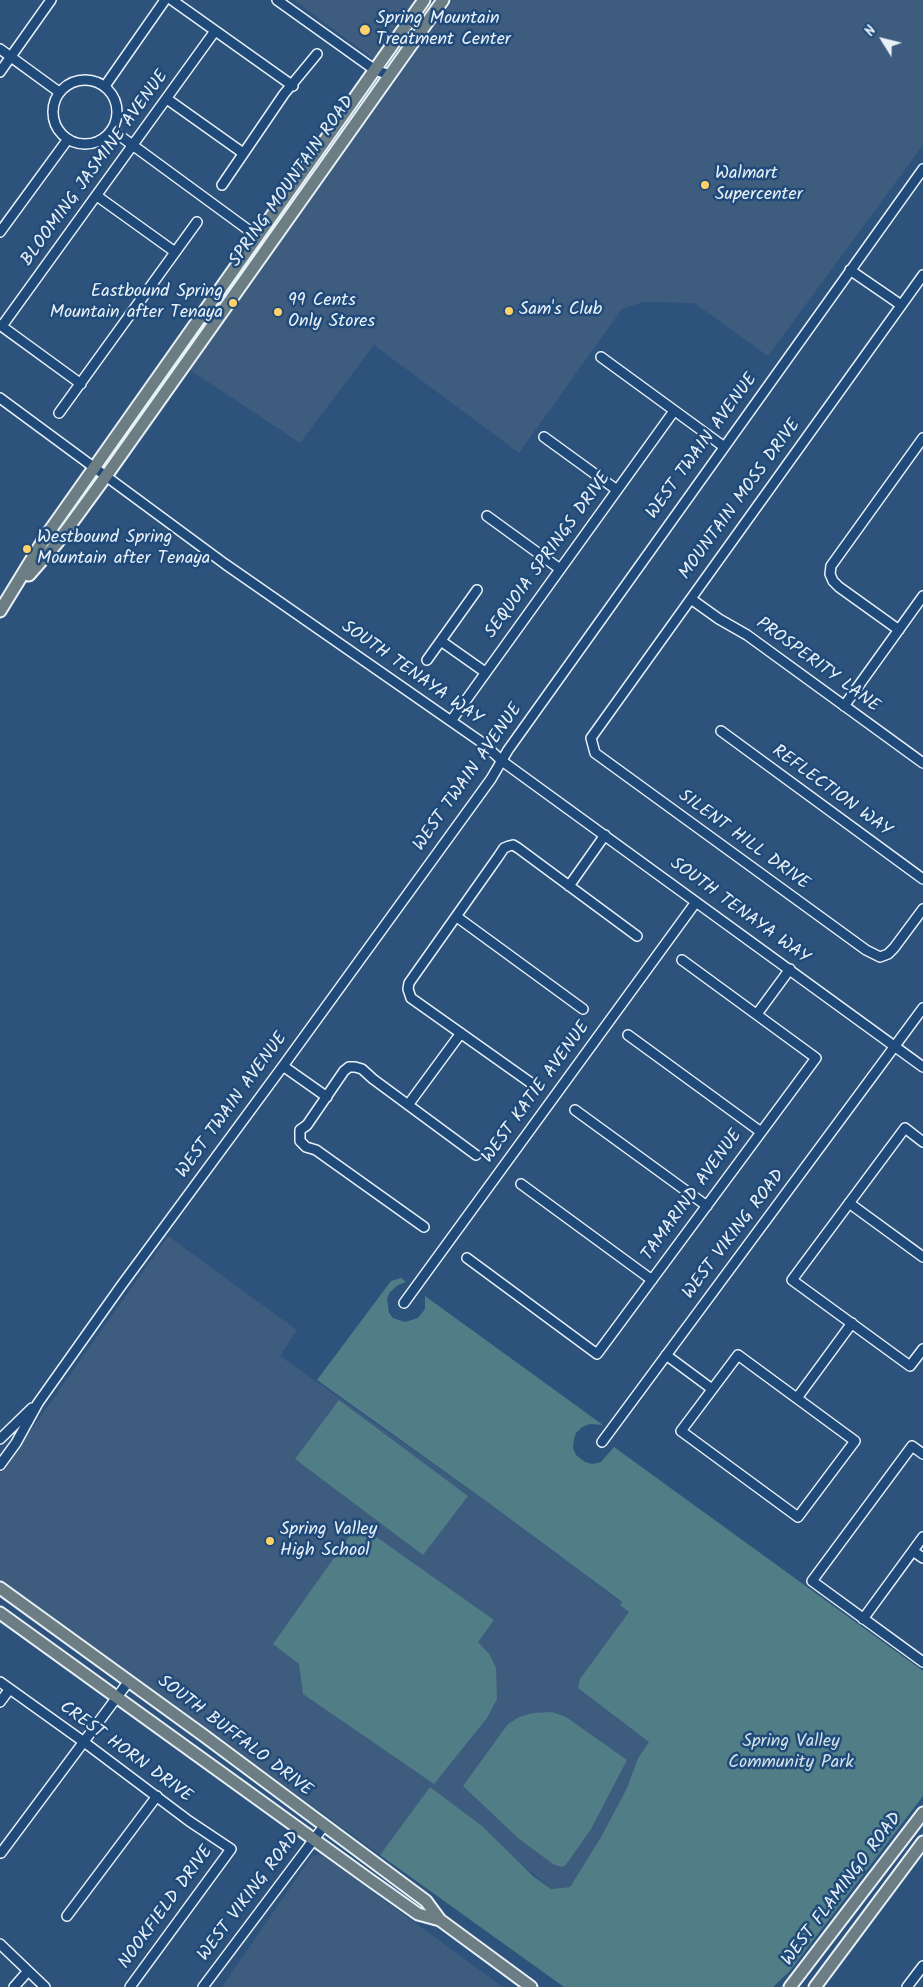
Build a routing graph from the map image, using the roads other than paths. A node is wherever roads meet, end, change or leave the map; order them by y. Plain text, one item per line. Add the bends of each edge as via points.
1 (51, 0) edge
2 (165, 0) edge
3 (172, 0) edge
4 (277, 0) edge
5 (424, 0) edge
6 (443, 0) edge
7 (215, 31) junction
8 (0, 49) edge
9 (317, 54) dead end
10 (11, 57) junction
11 (375, 70) junction
12 (0, 72) edge
13 (390, 75) junction
14 (105, 86) junction
15 (292, 86) junction
16 (60, 92) junction
17 (167, 99) junction
18 (112, 130) junction
19 (68, 139) junction
20 (133, 146) junction
21 (243, 153) junction
22 (923, 169) edge
23 (296, 183) junction
24 (222, 185) dead end
25 (97, 196) junction
26 (198, 222) dead end
27 (0, 232) edge
28 (258, 237) junction
29 (268, 248) junction
30 (175, 252) junction
31 (850, 270) junction
32 (923, 275) edge
33 (901, 306) junction
34 (217, 321) junction
35 (1, 325) edge
36 (601, 357) dead end
37 (81, 384) junction
38 (0, 398) edge
39 (674, 411) junction
40 (59, 413) dead end
41 (544, 437) dead end
42 (923, 438) edge
43 (723, 446) junction
44 (95, 468) junction
45 (106, 476) junction
46 (618, 490) junction
47 (487, 516) dead end
48 (560, 569) junction
49 (477, 590) dead end
50 (923, 596) edge
51 (691, 598) junction
52 (8, 599) junction
53 (0, 611) edge
54 (899, 630) junction
55 (441, 640) junction
56 (427, 660) dead end
57 (485, 672) junction
58 (844, 706) junction
59 (451, 721) junction
60 (721, 731) dead end
61 (592, 746) joint
62 (922, 759) edge
63 (502, 761) junction
64 (605, 835) junction
65 (923, 879) edge
66 (569, 886) junction
67 (696, 902) junction
68 (923, 909) edge
69 (457, 917) junction
70 (636, 936) dead end
71 (682, 960) dead end
72 (790, 969) junction
73 (923, 1008) edge
74 (583, 1009) dead end
75 (756, 1014) junction
76 (461, 1033) junction
77 (628, 1035) dead end
78 (895, 1047) junction
79 (283, 1066) junction
80 (923, 1067) edge
81 (531, 1082) dead end
82 (327, 1097) junction
83 (408, 1105) junction
84 (575, 1110) dead end
85 (761, 1132) junction
86 (923, 1142) edge
87 (476, 1155) dead end
88 (521, 1184) dead end
89 (849, 1203) junction
90 (706, 1206) junction
91 (424, 1227) dead end
92 (923, 1257) edge
93 (467, 1258) dead end
94 (652, 1280) junction
95 (404, 1303) dead end
96 (852, 1323) junction
97 (923, 1349) edge
98 (666, 1355) junction
99 (712, 1389) junction
100 (796, 1398) junction
101 (38, 1403) junction
102 (0, 1439) edge
103 (602, 1442) dead end
104 (923, 1454) edge
105 (0, 1465) edge
106 (923, 1537) edge
107 (913, 1551) junction
108 (923, 1558) edge
109 (0, 1588) edge
110 (0, 1613) edge
111 (863, 1619) junction
112 (923, 1662) edge
113 (129, 1681) junction
114 (0, 1682) edge
115 (9, 1690) junction
116 (117, 1698) junction
117 (0, 1702) edge
118 (84, 1742) junction
119 (157, 1796) junction
120 (923, 1813) edge
121 (324, 1826) junction
122 (313, 1840) junction
123 (923, 1842) edge
124 (231, 1849) joint
125 (1, 1853) edge
126 (67, 1916) dead end
127 (440, 1920) junction
128 (0, 1944) edge
129 (923, 1966) edge
130 (28, 1972) junction
131 (14, 1987) edge
132 (45, 1987) edge
133 (130, 1987) edge
134 (203, 1987) edge
135 (531, 1987) edge
136 (790, 1987) edge
137 (815, 1987) edge
138 (907, 1987) edge

1 - 10 street
2 - 14 street
3 - 7 street
4 - 11 street
5 - 11 main road, SPRING MOUNTAIN ROAD
6 - 13 main road, SPRING MOUNTAIN ROAD
7 - 15 street
7 - 17 street, BLOOMING JASMINE AVENUE
8 - 10 street
9 - 15 street
10 - 12 street
10 - 16 street
11 - 13 street
11 - 23 main road, SPRING MOUNTAIN ROAD
13 - 29 main road, SPRING MOUNTAIN ROAD
14 - 16 street via 96,81 81,80 67,85
14 - 18 street via 116,102 116,121
15 - 21 street
16 - 19 street via 54,101 53,112 57,127
17 - 20 street, BLOOMING JASMINE AVENUE
17 - 21 street
18 - 19 street via 96,142 86,144
18 - 20 street
19 - 27 street
20 - 25 street, BLOOMING JASMINE AVENUE
20 - 28 street
21 - 24 street
22 - 31 street, WEST TWAIN AVENUE
23 - 28 main road, SPRING MOUNTAIN ROAD
23 - 29 main road via 269,236
25 - 30 street
25 - 35 street, BLOOMING JASMINE AVENUE
26 - 30 street
28 - 34 main road via 259,247 232,288
28 - 44 main road, SPRING MOUNTAIN ROAD
29 - 34 main road, SPRING MOUNTAIN ROAD
30 - 37 street
31 - 33 street
31 - 43 street, WEST TWAIN AVENUE
32 - 33 street, MOUNTAIN MOSS DRIVE
33 - 51 street, MOUNTAIN MOSS DRIVE
34 - 45 main road, SPRING MOUNTAIN ROAD
35 - 37 street
36 - 39 street
37 - 40 street
38 - 44 street, SOUTH TENAYA WAY
39 - 43 street
39 - 46 street, SEQUOIA SPRINGS DRIVE
41 - 46 street
42 - 54 street via 831,566 830,574 839,587
43 - 63 street, WEST TWAIN AVENUE
44 - 45 street, SOUTH TENAYA WAY
44 - 52 main road, SPRING MOUNTAIN ROAD via 46,536
45 - 52 main road, SPRING MOUNTAIN ROAD via 57,543
45 - 59 street, SOUTH TENAYA WAY via 225,564
46 - 48 street, SEQUOIA SPRINGS DRIVE
47 - 48 street
48 - 57 street, SEQUOIA SPRINGS DRIVE
49 - 55 street
50 - 54 street
51 - 58 street, PROSPERITY LANE
51 - 61 street, MOUNTAIN MOSS DRIVE via 595,732 591,738
52 - 53 main road, SPRING MOUNTAIN ROAD
54 - 58 street
55 - 56 street
55 - 57 street
57 - 59 street, SEQUOIA SPRINGS DRIVE
58 - 62 street, PROSPERITY LANE
59 - 63 street, SOUTH TENAYA WAY
60 - 65 street, REFLECTION WAY
61 - 68 street, SILENT HILL DRIVE via 603,759 880,957 894,948
63 - 64 street, SOUTH TENAYA WAY
63 - 79 street, WEST TWAIN AVENUE
64 - 66 street
64 - 67 street, SOUTH TENAYA WAY
66 - 69 street via 513,846 504,848
66 - 70 street
67 - 72 street, SOUTH TENAYA WAY
67 - 95 street, WEST KATIE AVENUE
69 - 74 street
69 - 76 street via 409,983 408,989 412,998
71 - 75 street
72 - 75 street
72 - 78 street, SOUTH TENAYA WAY
73 - 78 street, WEST VIKING ROAD
75 - 85 street, TAMARIND AVENUE via 816,1058
76 - 81 street
76 - 83 street
77 - 85 street
78 - 80 street, SOUTH TENAYA WAY
78 - 98 street, WEST VIKING ROAD
79 - 82 street
79 - 101 street, WEST TWAIN AVENUE
82 - 83 street via 349,1067 362,1069
82 - 91 street via 300,1130 300,1141
83 - 87 street
84 - 90 street
85 - 90 street, TAMARIND AVENUE
86 - 89 street via 905,1128
88 - 94 street
89 - 92 street
89 - 96 street via 792,1280
90 - 94 street, TAMARIND AVENUE
93 - 94 street, TAMARIND AVENUE via 597,1354
96 - 97 street via 910,1366
96 - 100 street
98 - 99 street
98 - 103 street, WEST VIKING ROAD
99 - 100 street via 738,1355
99 - 100 street via 681,1431 798,1517 854,1441
101 - 102 street, WEST TWAIN AVENUE
101 - 105 street, WEST TWAIN AVENUE
104 - 111 street via 912,1446 812,1581
106 - 107 street
107 - 108 street
107 - 111 street
109 - 113 main road, SOUTH BUFFALO DRIVE
110 - 116 main road, SOUTH BUFFALO DRIVE
111 - 112 street
113 - 116 street
113 - 121 main road, SOUTH BUFFALO DRIVE
114 - 115 street, CREST HORN DRIVE
115 - 117 street
115 - 118 street, CREST HORN DRIVE
116 - 118 street
116 - 122 main road, SOUTH BUFFALO DRIVE
118 - 119 street, CREST HORN DRIVE
118 - 125 street
119 - 124 street, CREST HORN DRIVE
119 - 126 street
120 - 136 main road, WEST FLAMINGO ROAD
121 - 122 street, WEST VIKING ROAD
121 - 127 main road, SOUTH BUFFALO DRIVE via 426,1901
122 - 127 main road, SOUTH BUFFALO DRIVE via 418,1914
122 - 134 street, WEST VIKING ROAD
123 - 137 main road, WEST FLAMINGO ROAD
124 - 133 street, NOOKFIELD DRIVE
127 - 135 main road, SOUTH BUFFALO DRIVE
128 - 130 street
129 - 138 street
130 - 131 street
130 - 132 street

